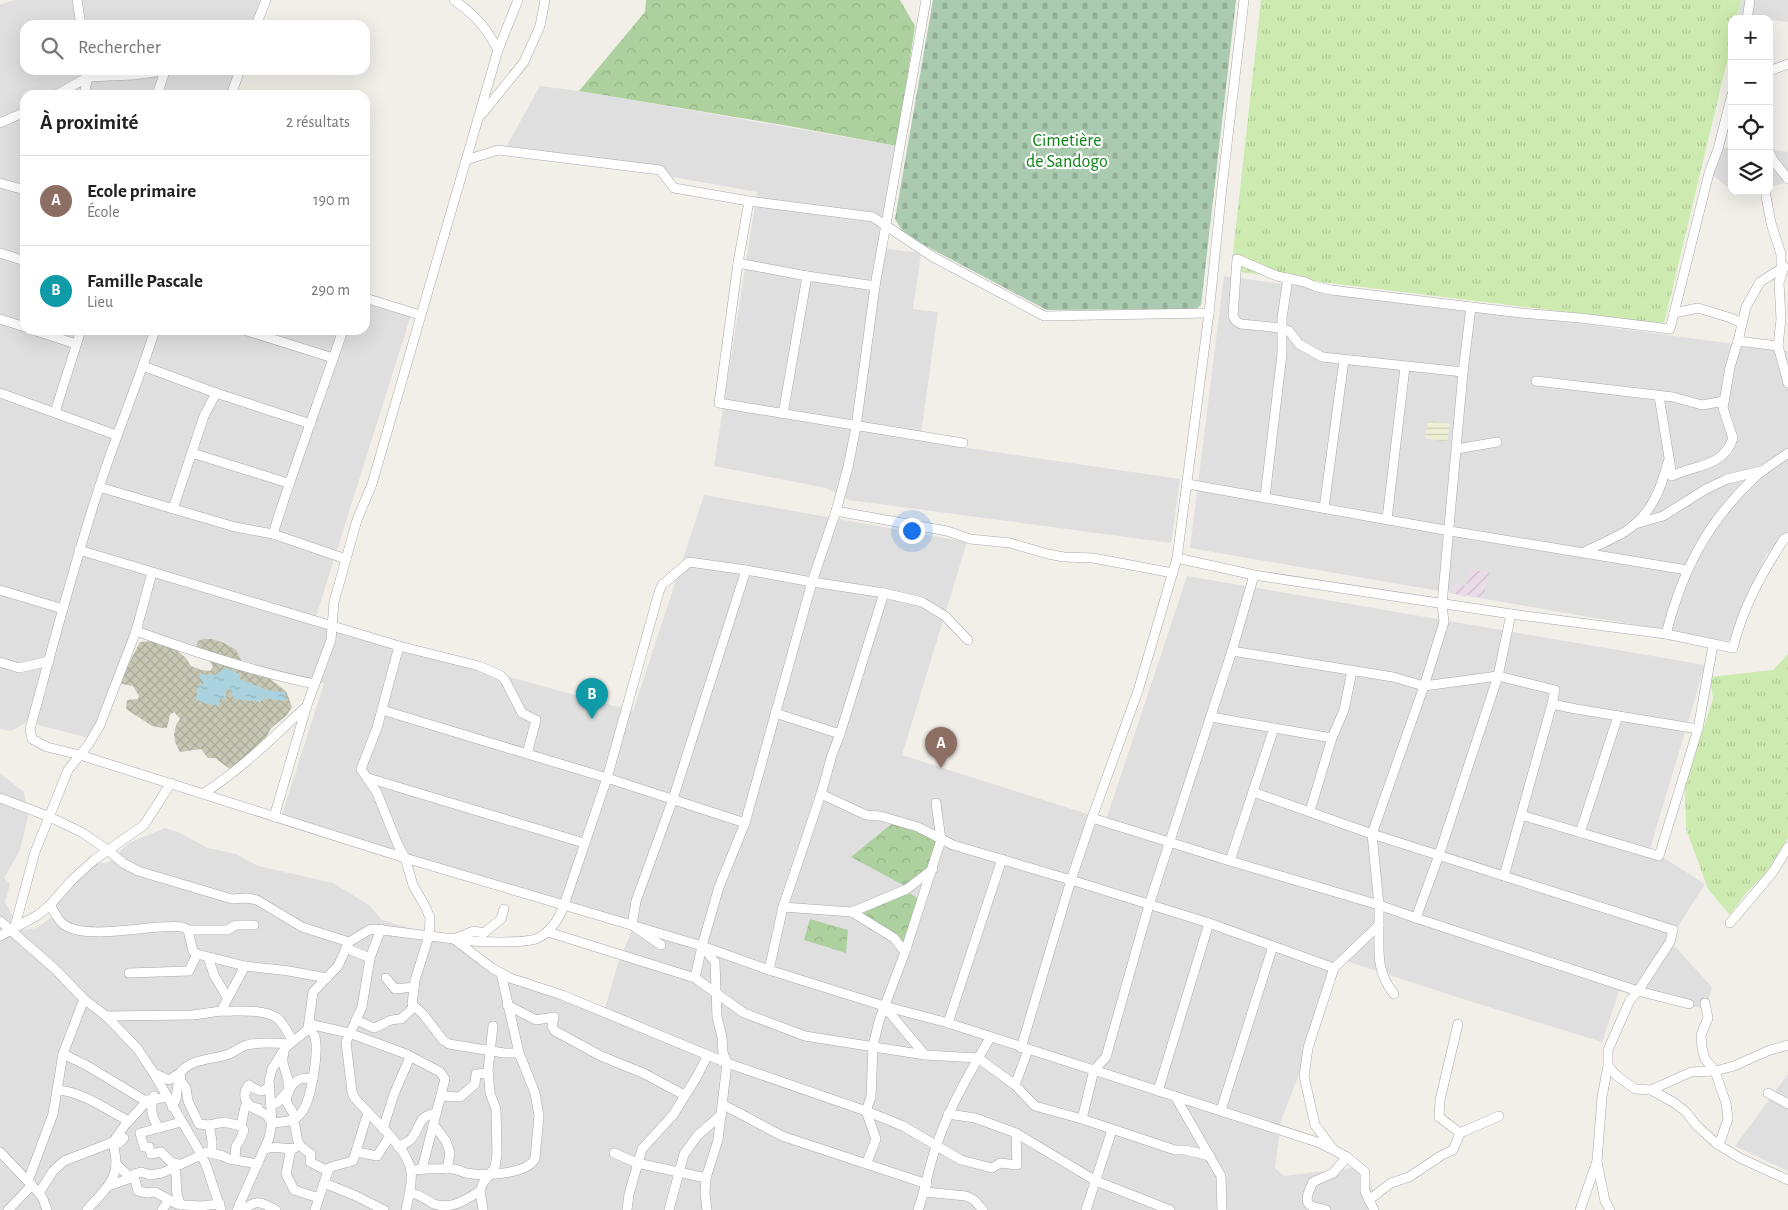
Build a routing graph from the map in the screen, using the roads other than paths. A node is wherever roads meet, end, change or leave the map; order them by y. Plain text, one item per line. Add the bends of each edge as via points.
1 (77, 0) edge
2 (266, 0) edge
3 (454, 0) edge
4 (518, 0) edge
5 (545, 0) edge
6 (926, 0) edge
7 (1244, 0) edge
8 (1750, 0) edge
9 (1748, 15) edge
10 (80, 20) edge
11 (258, 20) edge
12 (498, 50) junction
13 (1788, 64) edge
14 (1773, 70) edge
15 (86, 75) edge
16 (88, 75) edge
17 (166, 75) edge
18 (238, 75) edge
19 (64, 90) edge
20 (85, 90) edge
21 (159, 90) edge
22 (233, 90) edge
23 (1729, 105) edge
24 (20, 114) edge
25 (479, 118) junction
26 (0, 124) edge
27 (466, 160) junction
28 (1773, 160) edge
29 (1788, 179) edge
30 (0, 183) edge
31 (20, 189) edge
32 (1766, 195) edge
33 (749, 201) junction
34 (887, 225) junction
35 (0, 253) edge
36 (20, 259) edge
37 (738, 263) junction
38 (1786, 268) edge
39 (807, 276) junction
40 (1288, 278) junction
41 (874, 286) junction
42 (370, 300) edge
43 (1470, 307) junction
44 (1210, 313) junction
45 (1674, 313) junction
46 (420, 315) junction
47 (1785, 316) edge
48 (0, 319) edge
49 (1741, 323) junction
50 (20, 325) edge
51 (1281, 328) junction
52 (48, 335) edge
53 (79, 335) edge
54 (153, 335) edge
55 (260, 335) edge
56 (341, 335) edge
57 (1738, 341) junction
58 (76, 344) junction
59 (1778, 346) junction
60 (334, 358) junction
61 (1344, 360) junction
62 (143, 366) junction
63 (1406, 367) junction
64 (1463, 372) junction
65 (1536, 381) dead end
66 (1788, 383) edge
67 (216, 392) junction
68 (0, 393) edge
69 (1659, 396) junction
70 (1724, 401) junction
71 (55, 412) junction
72 (783, 414) junction
73 (311, 424) junction
74 (856, 426) junction
75 (116, 435) junction
76 (1497, 442) dead end
77 (963, 444) dead end
78 (1457, 449) junction
79 (192, 453) junction
80 (1788, 453) edge
81 (1669, 460) junction
82 (1764, 471) junction
83 (288, 483) junction
84 (1188, 484) junction
85 (99, 487) junction
86 (1265, 497) junction
87 (1324, 508) junction
88 (173, 509) junction
89 (836, 511) junction
90 (1387, 518) junction
91 (1635, 524) junction
92 (1450, 531) junction
93 (273, 534) junction
94 (1788, 537) edge
95 (79, 550) junction
96 (1584, 552) junction
97 (1177, 558) junction
98 (346, 559) junction
99 (746, 570) junction
100 (1687, 570) junction
101 (152, 573) junction
102 (1173, 573) junction
103 (1254, 575) junction
104 (812, 582) junction
105 (0, 590) edge
106 (884, 593) junction
107 (1442, 604) junction
108 (63, 609) junction
109 (1511, 614) junction
110 (332, 626) junction
111 (136, 631) junction
112 (1666, 634) junction
113 (968, 640) dead end
114 (1713, 645) junction
115 (399, 646) junction
116 (1232, 651) junction
117 (49, 661) junction
118 (0, 662) edge
119 (1352, 671) junction
120 (1498, 676) junction
121 (315, 684) junction
122 (1424, 686) junction
123 (1552, 704) junction
124 (307, 706) junction
125 (382, 710) junction
126 (775, 713) junction
127 (1618, 716) junction
128 (1211, 717) junction
129 (1274, 728) junction
130 (1698, 729) junction
131 (840, 734) junction
132 (1332, 738) junction
133 (527, 754) junction
134 (80, 755) junction
135 (368, 778) junction
136 (607, 778) junction
137 (171, 783) junction
138 (1254, 792) junction
139 (204, 793) junction
140 (821, 794) junction
141 (0, 798) edge
142 (674, 799) junction
143 (936, 803) dead end
144 (1310, 811) junction
145 (1521, 815) junction
146 (50, 817) junction
147 (274, 817) junction
148 (1092, 818) junction
149 (745, 823) junction
150 (1580, 833) junction
151 (1372, 834) junction
152 (941, 840) junction
153 (1169, 842) junction
154 (584, 843) junction
155 (1788, 847) edge
156 (109, 851) junction
157 (1439, 855) junction
158 (405, 858) junction
159 (1002, 859) junction
160 (1230, 861) junction
161 (933, 868) junction
162 (1504, 876) junction
163 (1071, 880) junction
164 (50, 905) junction
165 (1149, 905) junction
166 (1379, 905) junction
167 (564, 906) junction
168 (783, 907) junction
169 (504, 909) dead end
170 (852, 912) junction
171 (1416, 918) junction
172 (0, 921) edge
173 (1209, 923) junction
174 (1730, 923) dead end
175 (254, 925) dead end
176 (632, 925) junction
177 (1378, 925) junction
178 (12, 928) junction
179 (188, 930) junction
180 (381, 930) junction
181 (548, 932) junction
182 (0, 936) edge
183 (428, 936) junction
184 (454, 939) junction
185 (347, 945) junction
186 (661, 945) dead end
187 (702, 946) junction
188 (1272, 946) junction
189 (905, 952) junction
190 (197, 954) junction
191 (208, 957) junction
192 (370, 958) junction
193 (245, 966) junction
194 (1334, 968) junction
195 (769, 970) junction
196 (129, 973) dead end
197 (501, 973) junction
198 (327, 978) junction
199 (386, 978) dead end
200 (695, 978) junction
201 (414, 987) junction
202 (1638, 991) junction
203 (715, 992) junction
204 (1394, 994) dead end
205 (228, 997) junction
206 (84, 999) junction
207 (1706, 1003) dead end
208 (1689, 1004) dead end
209 (507, 1005) junction
210 (884, 1006) junction
211 (414, 1007) junction
212 (221, 1011) junction
213 (106, 1016) junction
214 (356, 1020) junction
215 (948, 1023) junction
216 (1458, 1024) dead end
217 (308, 1026) junction
218 (493, 1026) dead end
219 (349, 1033) junction
220 (990, 1038) junction
221 (290, 1044) junction
222 (873, 1046) junction
223 (1788, 1046) edge
224 (1024, 1049) junction
225 (491, 1051) junction
226 (64, 1054) junction
227 (519, 1054) junction
228 (708, 1055) junction
229 (925, 1055) junction
230 (410, 1057) junction
231 (978, 1058) junction
232 (727, 1063) junction
233 (1608, 1066) junction
234 (286, 1070) junction
235 (1094, 1070) junction
236 (1714, 1071) junction
237 (153, 1072) junction
238 (180, 1073) junction
239 (488, 1073) junction
240 (301, 1078) junction
241 (313, 1079) junction
242 (169, 1080) junction
243 (1015, 1084) junction
244 (269, 1086) junction
245 (58, 1090) junction
246 (1158, 1090) junction
247 (1651, 1090) junction
248 (288, 1091) junction
249 (164, 1092) junction
250 (1768, 1093) dead end
251 (441, 1096) junction
252 (684, 1096) junction
253 (1175, 1096) junction
254 (150, 1100) junction
255 (722, 1104) junction
256 (1788, 1104) edge
257 (250, 1106) junction
258 (172, 1107) junction
259 (271, 1107) junction
260 (1221, 1110) junction
261 (866, 1111) junction
262 (368, 1112) junction
263 (436, 1113) junction
264 (722, 1114) junction
265 (948, 1114) junction
266 (1499, 1116) dead end
267 (295, 1119) junction
268 (1082, 1119) junction
269 (129, 1121) junction
270 (181, 1122) junction
271 (272, 1123) junction
272 (199, 1124) junction
273 (433, 1124) junction
274 (209, 1126) junction
275 (241, 1126) junction
276 (160, 1128) junction
277 (1112, 1130) junction
278 (187, 1132) junction
279 (387, 1132) junction
280 (140, 1133) junction
281 (1016, 1134) junction
282 (1460, 1134) junction
283 (122, 1135) junction
284 (113, 1142) junction
285 (1720, 1145) junction
286 (936, 1146) junction
287 (398, 1147) junction
288 (264, 1149) junction
289 (291, 1149) junction
290 (1333, 1149) junction
291 (304, 1150) junction
292 (199, 1151) junction
293 (0, 1152) edge
294 (212, 1152) junction
295 (356, 1152) junction
296 (614, 1153) dead end
297 (1210, 1156) junction
298 (1347, 1157) junction
299 (235, 1159) junction
300 (1597, 1161) junction
301 (3, 1162) edge
302 (866, 1162) junction
303 (637, 1163) junction
304 (116, 1164) junction
305 (258, 1164) junction
306 (177, 1165) junction
307 (422, 1169) junction
308 (411, 1170) junction
309 (446, 1170) junction
310 (328, 1171) junction
311 (678, 1173) junction
312 (491, 1174) junction
313 (130, 1178) junction
314 (706, 1178) junction
315 (1788, 1180) edge
316 (1096, 1181) junction
317 (30, 1183) junction
318 (324, 1183) junction
319 (108, 1186) junction
320 (926, 1188) junction
321 (480, 1191) junction
322 (409, 1192) junction
323 (39, 1193) junction
324 (319, 1198) junction
325 (169, 1200) junction
326 (1369, 1200) junction
327 (181, 1205) junction
328 (220, 1207) edge
329 (441, 1208) edge
330 (8, 1210) edge
331 (47, 1210) edge
332 (87, 1210) edge
333 (162, 1210) edge
334 (237, 1210) edge
335 (243, 1210) edge
336 (276, 1210) edge
337 (315, 1210) edge
338 (384, 1210) edge
339 (406, 1210) edge
340 (483, 1210) edge
341 (627, 1210) edge
342 (669, 1210) edge
343 (707, 1210) edge
344 (918, 1210) edge
345 (983, 1210) edge
346 (1086, 1210) edge
347 (1170, 1210) edge
348 (1222, 1210) edge
349 (1326, 1210) edge
350 (1374, 1210) edge
351 (1580, 1210) edge
352 (1610, 1210) edge

1 - 10 street
2 - 11 street
3 - 12 street via 474,15
4 - 12 street
5 - 25 street via 540,26 524,62
6 - 34 street
7 - 44 street
8 - 9 street
12 - 25 street
13 - 14 street
15 - 19 street
16 - 20 street
17 - 21 street
18 - 22 street
23 - 45 street
24 - 26 street
25 - 27 street
27 - 33 street via 498,150 660,170 674,188
27 - 46 street
28 - 29 street
30 - 31 street
32 - 38 street via 1782,254 1781,263
33 - 34 street via 874,217
33 - 37 street
34 - 41 street
34 - 44 street via 933,257 1044,316
35 - 36 street
37 - 39 street
37 - 72 street via 719,403
38 - 47 street via 1779,282
38 - 49 street via 1760,282
39 - 41 street
39 - 72 street
40 - 43 street via 1332,290
40 - 51 street
40 - 51 street via 1269,274 1237,259 1233,316 1236,321
41 - 74 street
42 - 46 street
43 - 45 street via 1670,329
43 - 64 street
44 - 84 street
45 - 49 street via 1698,308
46 - 98 street via 372,484
47 - 59 street
48 - 50 street
49 - 57 street
51 - 61 street via 1289,331 1299,344 1322,357
51 - 86 street via 1282,354
52 - 58 street
53 - 58 street
54 - 62 street
55 - 60 street
56 - 60 street
57 - 59 street
57 - 70 street
58 - 71 street
59 - 66 street
60 - 73 street
61 - 63 street
61 - 87 street
62 - 67 street
62 - 75 street
63 - 64 street
63 - 90 street
64 - 78 street
65 - 69 street
67 - 73 street
67 - 79 street
68 - 71 street
69 - 70 street via 1702,405
69 - 81 street
70 - 81 street via 1723,408 1733,438 1726,452 1712,462 1672,476
71 - 75 street
72 - 74 street
73 - 83 street
74 - 77 street
74 - 89 street
75 - 85 street
76 - 78 street
78 - 92 street
79 - 83 street
79 - 88 street
80 - 82 street
81 - 91 street via 1662,488
82 - 91 street via 1727,479 1663,516
82 - 100 street via 1721,513
83 - 93 street
84 - 86 street
84 - 97 street
85 - 88 street
85 - 95 street
86 - 87 street
87 - 90 street
88 - 93 street
89 - 102 street via 1064,557 1093,558
89 - 104 street
90 - 92 street
91 - 96 street
92 - 96 street
92 - 107 street
93 - 98 street
94 - 114 street via 1762,573 1740,619 1733,648
95 - 101 street
95 - 108 street
96 - 100 street
97 - 102 street
97 - 103 street
98 - 110 street via 334,602
99 - 104 street
99 - 136 street via 689,562 662,585
99 - 142 street
100 - 112 street
101 - 110 street
101 - 111 street
102 - 148 street via 1138,691
103 - 107 street
103 - 116 street
104 - 106 street
104 - 126 street
105 - 108 street
106 - 113 street via 922,602 945,616
106 - 131 street
107 - 109 street
107 - 122 street via 1444,622
108 - 117 street
109 - 112 street
109 - 120 street
110 - 115 street
110 - 121 street via 331,640
111 - 121 street via 227,661
111 - 134 street via 100,725
112 - 114 street
114 - 130 street
115 - 125 street
115 - 133 street via 475,665 500,675 522,713 536,720
116 - 119 street
116 - 128 street
117 - 118 street via 19,668
117 - 134 street via 30,729 32,740 48,748
119 - 122 street
119 - 132 street via 1344,710
120 - 122 street
120 - 123 street via 1555,690
120 - 157 street
121 - 124 street
122 - 151 street
123 - 127 street
123 - 145 street
124 - 139 street via 252,756
124 - 147 street
125 - 133 street
125 - 135 street via 361,769
126 - 131 street
126 - 149 street
127 - 130 street
127 - 150 street
128 - 129 street
128 - 153 street
129 - 132 street
129 - 138 street
130 - 150 street via 1659,856
131 - 140 street
132 - 144 street
133 - 136 street
134 - 137 street
134 - 146 street via 68,770
135 - 154 street
135 - 158 street
136 - 142 street
136 - 154 street
137 - 139 street
137 - 156 street via 144,825
138 - 144 street
138 - 160 street
139 - 147 street
140 - 152 street via 866,815 918,827
140 - 168 street
141 - 146 street
142 - 149 street
142 - 176 street via 636,901
143 - 152 street
144 - 151 street
145 - 150 street
145 - 162 street
146 - 156 street via 83,833
146 - 178 street
147 - 158 street
148 - 153 street
148 - 163 street
149 - 187 street via 719,888
151 - 157 street
151 - 166 street
152 - 159 street
152 - 161 street
153 - 160 street
153 - 165 street
154 - 167 street
155 - 174 street via 1773,872
156 - 164 street via 71,881
156 - 185 street via 138,871 232,899 257,900 294,924
157 - 162 street
157 - 171 street
158 - 167 street
158 - 183 street via 413,885 428,912
159 - 163 street
159 - 215 street
160 - 166 street
161 - 170 street via 907,889
161 - 189 street
162 - 202 street via 1673,930 1670,942
163 - 165 street
163 - 224 street
164 - 178 street
164 - 179 street via 63,924 78,930 178,926
165 - 173 street
165 - 235 street via 1106,1057
166 - 171 street
166 - 177 street
167 - 176 street
167 - 181 street
168 - 170 street
168 - 195 street
169 - 184 street via 501,919 484,933 474,931
170 - 189 street via 894,938
171 - 202 street
172 - 178 street
173 - 188 street
173 - 246 street
175 - 179 street via 236,925 227,930
176 - 186 street
176 - 187 street
177 - 194 street
177 - 204 street via 1380,968
178 - 182 street
178 - 206 street
179 - 190 street via 193,951
180 - 183 street
180 - 185 street via 369,930
180 - 192 street
181 - 184 street via 531,940
181 - 200 street
183 - 184 street
183 - 201 street
184 - 197 street
185 - 192 street
185 - 198 street via 338,966
187 - 195 street
187 - 200 street
187 - 203 street via 715,962
188 - 194 street
188 - 260 street
189 - 210 street
190 - 191 street
190 - 196 street via 189,971
191 - 193 street
191 - 205 street
192 - 214 street via 366,990
193 - 198 street
193 - 205 street
194 - 290 street via 1308,1048 1304,1076 1315,1125
195 - 210 street
197 - 209 street
197 - 228 street
198 - 217 street via 311,996
199 - 201 street via 395,989
200 - 203 street
201 - 211 street
202 - 208 street
202 - 233 street via 1630,1000 1608,1050
203 - 222 street via 744,1013 805,1036
203 - 232 street
205 - 212 street
206 - 213 street
206 - 226 street
207 - 236 street via 1708,1018 1701,1035 1702,1048
209 - 227 street
209 - 252 street via 536,1020 554,1017 552,1026 555,1031 601,1056 646,1074
210 - 215 street
210 - 222 street
210 - 229 street
211 - 214 street via 401,1019 390,1019 374,1028
211 - 225 street via 442,1040 456,1046
212 - 213 street via 193,1015
212 - 221 street via 270,1014 278,1019
213 - 237 street
214 - 219 street
215 - 220 street
216 - 282 street via 1439,1117
217 - 219 street
217 - 221 street via 306,1032
217 - 241 street via 315,1038
218 - 225 street
219 - 230 street
219 - 262 street via 346,1042 352,1092
220 - 224 street
220 - 231 street
221 - 234 street via 282,1058
221 - 238 street via 247,1045 232,1053 193,1063
221 - 244 street via 272,1068
222 - 229 street
222 - 261 street via 871,1096
223 - 236 street
224 - 235 street
224 - 243 street
225 - 227 street
225 - 239 street
226 - 245 street
226 - 254 street
227 - 312 street via 535,1093 539,1116 535,1158 530,1166 523,1169
228 - 232 street
228 - 252 street
229 - 231 street
230 - 251 street via 444,1075
230 - 279 street via 394,1094
231 - 243 street
231 - 265 street
232 - 255 street
232 - 261 street
233 - 247 street via 1635,1089
233 - 300 street
234 - 240 street
234 - 248 street
235 - 246 street
235 - 268 street
236 - 247 street via 1691,1072
236 - 285 street via 1728,1118
237 - 242 street
237 - 249 street
238 - 242 street
238 - 258 street
238 - 272 street via 188,1102
239 - 251 street via 476,1074 475,1084 460,1097
239 - 312 street via 496,1109 497,1154
240 - 241 street
240 - 248 street
241 - 267 street via 305,1108
242 - 249 street
243 - 268 street via 1035,1106
244 - 257 street via 258,1091 249,1085 245,1095
244 - 259 street
245 - 269 street via 83,1097
245 - 317 street
246 - 253 street
247 - 285 street via 1685,1111
248 - 259 street
248 - 267 street via 286,1101
249 - 254 street
249 - 258 street
250 - 256 street
251 - 263 street
252 - 303 street via 673,1115 642,1149
253 - 260 street
253 - 297 street
254 - 269 street
254 - 276 street via 152,1114
255 - 264 street
255 - 302 street via 782,1136
257 - 259 street
257 - 271 street via 267,1115
257 - 275 street via 245,1107
258 - 270 street
259 - 271 street
260 - 290 street
261 - 286 street via 903,1126
261 - 302 street via 876,1139
262 - 279 street
262 - 295 street
263 - 273 street
263 - 287 street via 426,1115 412,1140
264 - 311 street via 698,1135 684,1154
264 - 314 street
265 - 281 street via 976,1118
265 - 286 street
266 - 282 street
267 - 271 street
267 - 291 street via 296,1139
268 - 277 street
269 - 283 street
270 - 276 street
270 - 278 street
271 - 288 street
272 - 274 street
272 - 278 street
273 - 307 street
273 - 309 street via 450,1153
274 - 275 street via 224,1122
274 - 294 street
275 - 299 street via 244,1130 236,1146
276 - 280 street
277 - 297 street via 1175,1150
277 - 316 street
278 - 292 street
279 - 287 street
279 - 295 street via 377,1156
280 - 283 street via 134,1140 127,1140
280 - 306 street via 144,1147 149,1147 151,1154 161,1152
281 - 286 street via 1017,1165 1000,1163 992,1168 960,1160
281 - 316 street
282 - 326 street via 1453,1150 1409,1177 1391,1183
283 - 284 street
284 - 304 street
284 - 323 street via 64,1161 53,1171
285 - 315 street
286 - 320 street
287 - 308 street
288 - 289 street via 276,1146
288 - 305 street
289 - 291 street
289 - 324 street via 286,1174 294,1190
290 - 298 street
291 - 310 street via 311,1154 310,1162
292 - 294 street
292 - 306 street
292 - 328 street
293 - 301 street
294 - 299 street
295 - 310 street via 352,1163 334,1166
296 - 303 street
297 - 348 street via 1220,1176
298 - 326 street via 1366,1172 1365,1191
298 - 349 street via 1333,1173 1313,1182 1307,1196 1310,1205
299 - 305 street
300 - 351 street
300 - 352 street
301 - 317 street
302 - 320 street
303 - 311 street
303 - 341 street
304 - 313 street
304 - 319 street
305 - 334 street
306 - 313 street via 156,1174 137,1172
306 - 327 street via 176,1194
307 - 308 street
307 - 309 street
308 - 322 street
309 - 312 street
310 - 318 street
311 - 314 street
311 - 342 street
312 - 321 street
313 - 319 street
313 - 325 street via 135,1180 138,1191 155,1192
314 - 343 street
316 - 346 street
316 - 347 street
317 - 323 street
317 - 330 street
318 - 324 street
318 - 338 street
319 - 332 street
320 - 344 street
320 - 345 street via 966,1196
321 - 329 street via 455,1207
321 - 340 street
322 - 329 street
322 - 339 street
323 - 331 street
324 - 337 street
325 - 327 street
325 - 333 street
326 - 350 street
327 - 328 street
335 - 336 street via 256,1202

